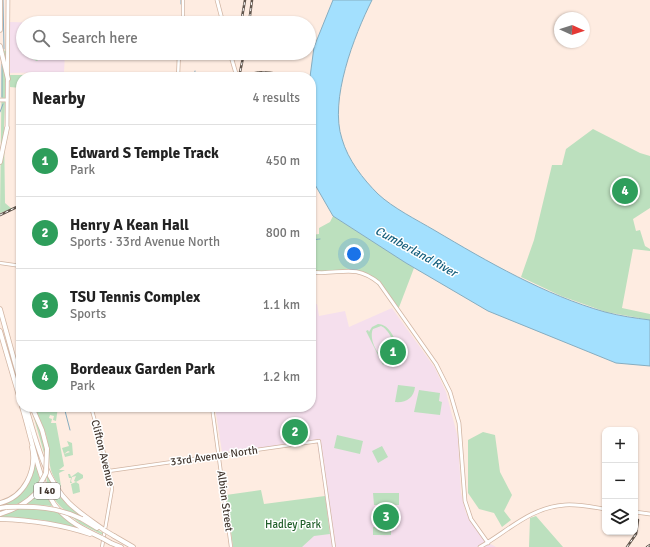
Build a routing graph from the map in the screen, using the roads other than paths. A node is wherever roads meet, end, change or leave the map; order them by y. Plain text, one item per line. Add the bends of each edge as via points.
1 (0, 0) edge
2 (8, 0) edge
3 (183, 0) edge
4 (217, 0) edge
5 (183, 16) edge
6 (221, 16) edge
7 (0, 30) edge
8 (0, 46) edge
9 (179, 60) edge
10 (232, 60) edge
11 (178, 72) edge
12 (235, 72) edge
13 (8, 79) junction
14 (0, 100) edge
15 (7, 100) junction
16 (7, 128) joint
17 (0, 162) edge
18 (0, 263) edge
19 (16, 265) edge
20 (316, 272) edge
21 (0, 309) edge
22 (0, 331) edge
23 (16, 371) edge
24 (16, 386) edge
25 (24, 412) edge
26 (28, 412) edge
27 (34, 412) edge
28 (92, 412) edge
29 (213, 412) edge
30 (26, 419) junction
31 (219, 455) junction
32 (109, 471) junction
33 (0, 503) edge
34 (0, 508) edge
35 (602, 509) edge
36 (638, 512) edge
37 (0, 514) edge
38 (650, 514) edge
39 (0, 519) edge
40 (103, 530) junction
41 (102, 538) junction
42 (488, 542) junction
43 (102, 547) edge
44 (121, 547) edge
45 (133, 547) edge
46 (231, 547) edge
47 (334, 547) edge
48 (480, 547) edge

1 - 7 highway
2 - 13 main road
3 - 5 street
4 - 6 main road
8 - 13 highway
9 - 11 street
10 - 12 main road
13 - 15 main road
14 - 15 main road
15 - 16 main road
16 - 17 highway
18 - 19 street
20 - 42 main road via 352,270 370,276 378,283 436,364 455,407 465,502 471,519
21 - 23 highway
22 - 24 highway
25 - 30 highway, I 40
26 - 40 highway, I 40 via 50,476 69,503
27 - 37 highway, bridge via 47,449 46,473 41,485 26,503 13,511
28 - 32 street, Clifton Avenue
29 - 31 street, Albion Street
30 - 33 highway via 32,450 31,474 16,495
30 - 41 highway, I 40 via 46,488 54,504 80,527
31 - 32 street, 33rd Avenue North
31 - 46 street, Albion Street
31 - 47 street, 33rd Avenue North via 320,442
32 - 43 street, Clifton Avenue via 112,490
34 - 40 highway, bridge via 53,508
35 - 42 main road via 565,505 544,508 525,517
36 - 38 main road
39 - 41 highway via 32,520 59,525
40 - 45 highway, I 40, bridge
41 - 44 highway, I 40, bridge
42 - 48 main road

